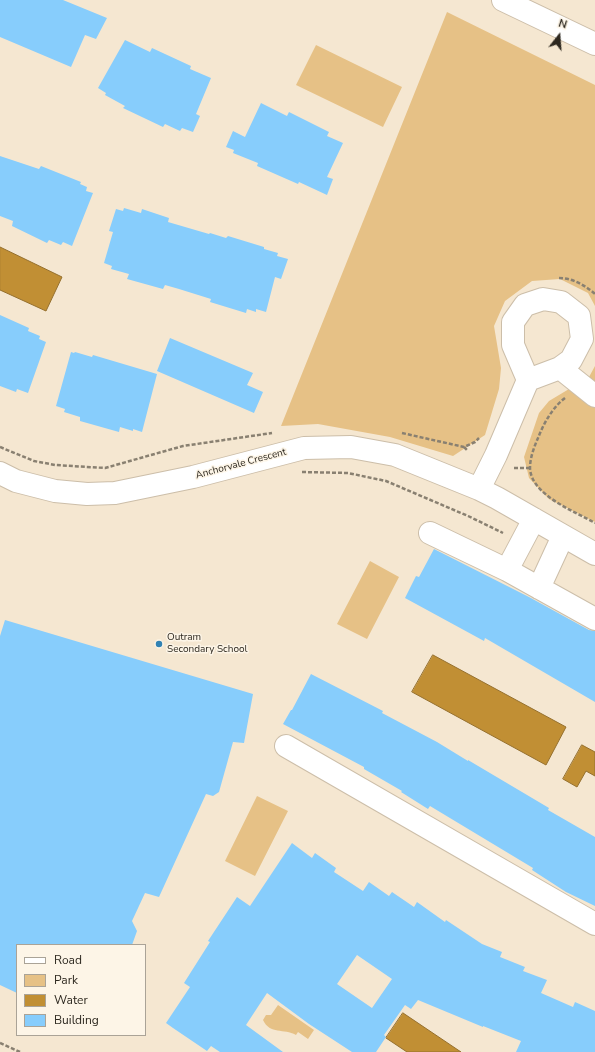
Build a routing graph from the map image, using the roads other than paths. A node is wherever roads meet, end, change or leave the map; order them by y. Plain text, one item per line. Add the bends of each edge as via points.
1 (503, 0) edge
2 (595, 44) edge
3 (560, 368) junction
4 (528, 380) junction
5 (588, 390) edge
6 (0, 474) edge
7 (479, 489) junction
8 (534, 519) junction
9 (430, 534) dead end
10 (564, 536) junction
11 (595, 554) edge
12 (507, 570) junction
13 (539, 588) junction
14 (595, 619) edge
15 (286, 746) dead end
16 (595, 924) edge

1 - 2 main road
3 - 4 main road
3 - 4 main road via 571,360 582,339 579,316 561,302 543,299 525,305 513,322 513,346
3 - 5 main road
4 - 7 main road
6 - 7 main road, Anchorvale Crescent via 55,491 115,493 193,477 304,448 351,446 395,455
7 - 8 main road, Anchorvale Crescent
8 - 10 main road, Anchorvale Crescent
8 - 12 main road
9 - 12 main road
10 - 11 main road, Anchorvale Crescent
10 - 13 main road
12 - 13 main road
13 - 14 main road
15 - 16 main road

